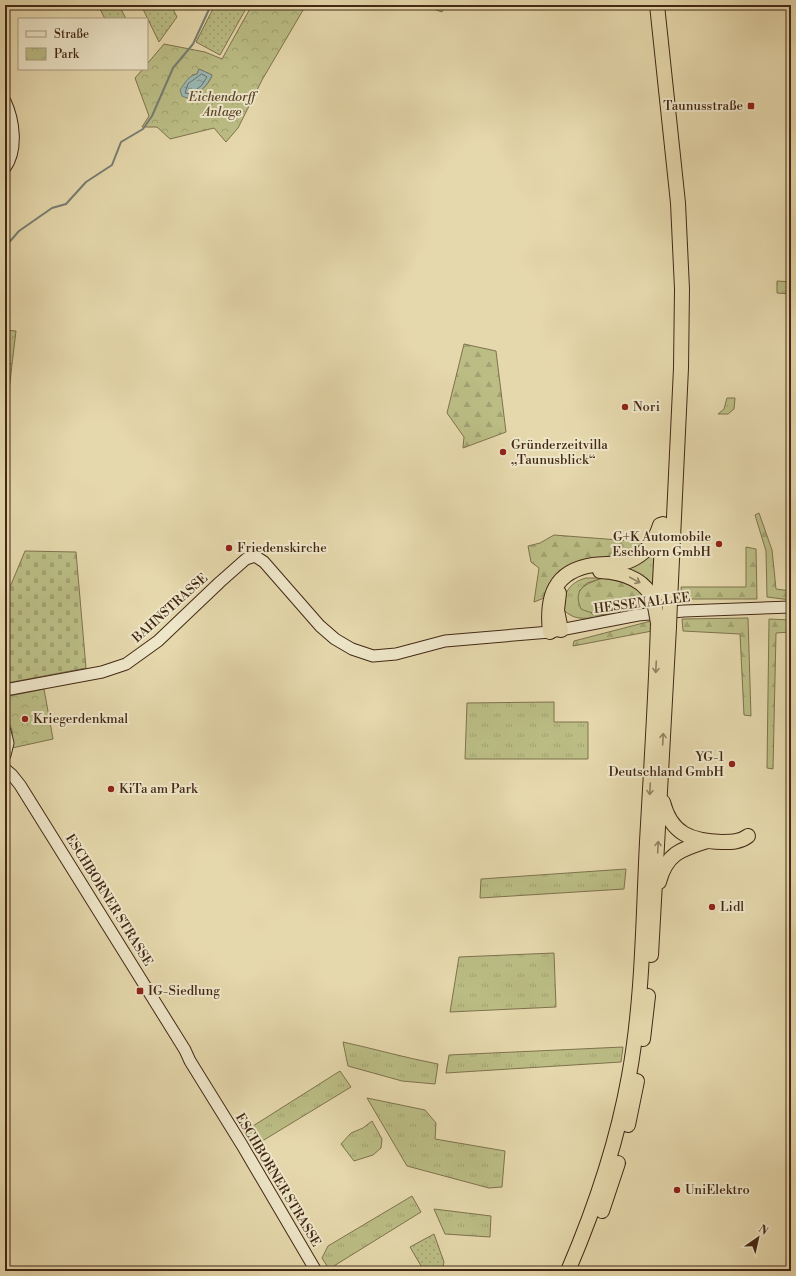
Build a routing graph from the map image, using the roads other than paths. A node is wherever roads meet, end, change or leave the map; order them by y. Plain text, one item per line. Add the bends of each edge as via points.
1 (647, 5) edge
2 (657, 5) edge
3 (5, 101) edge
4 (6, 166) edge
5 (664, 511) junction
6 (255, 556) joint
7 (661, 601) junction
8 (791, 607) edge
9 (662, 626) junction
10 (555, 631) junction
11 (5, 690) edge
12 (5, 731) edge
13 (5, 755) edge
14 (5, 769) edge
15 (661, 791) junction
16 (748, 836) dead end
17 (708, 841) junction
18 (654, 900) junction
19 (316, 1271) edge
20 (568, 1271) edge
21 (578, 1271) edge

1 - 5 highway via 669,198 672,276 671,370
2 - 7 highway via 678,203 682,289 681,368
3 - 4 street via 13,133 13,149
5 - 7 highway
5 - 10 highway via 656,536 649,547 636,558 620,563 582,568 572,571 561,580 549,600
6 - 10 street, HESSENALLEE via 264,562 320,626 335,639 363,654 396,654 445,641
6 - 11 street, BAHNSTRASSE via 246,559 158,641 126,664 102,672
7 - 9 highway, bridge
10 -> 7 highway via 558,596 570,578 584,573 600,571 628,576
8 - 10 street, HESSENALLEE via 684,611 638,616
15 -> 9 highway
9 -> 20 highway via 632,1060 607,1168 587,1227
12 - 13 street via 8,743
14 - 19 street, ESCHBORNER STRASSE via 20,785 186,1050 190,1061
15 - 17 highway via 667,816 675,828 688,836
18 -> 15 highway
16 - 17 highway via 740,841
17 - 18 highway via 675,853 664,867
18 - 21 highway via 646,1019 634,1103 610,1192

